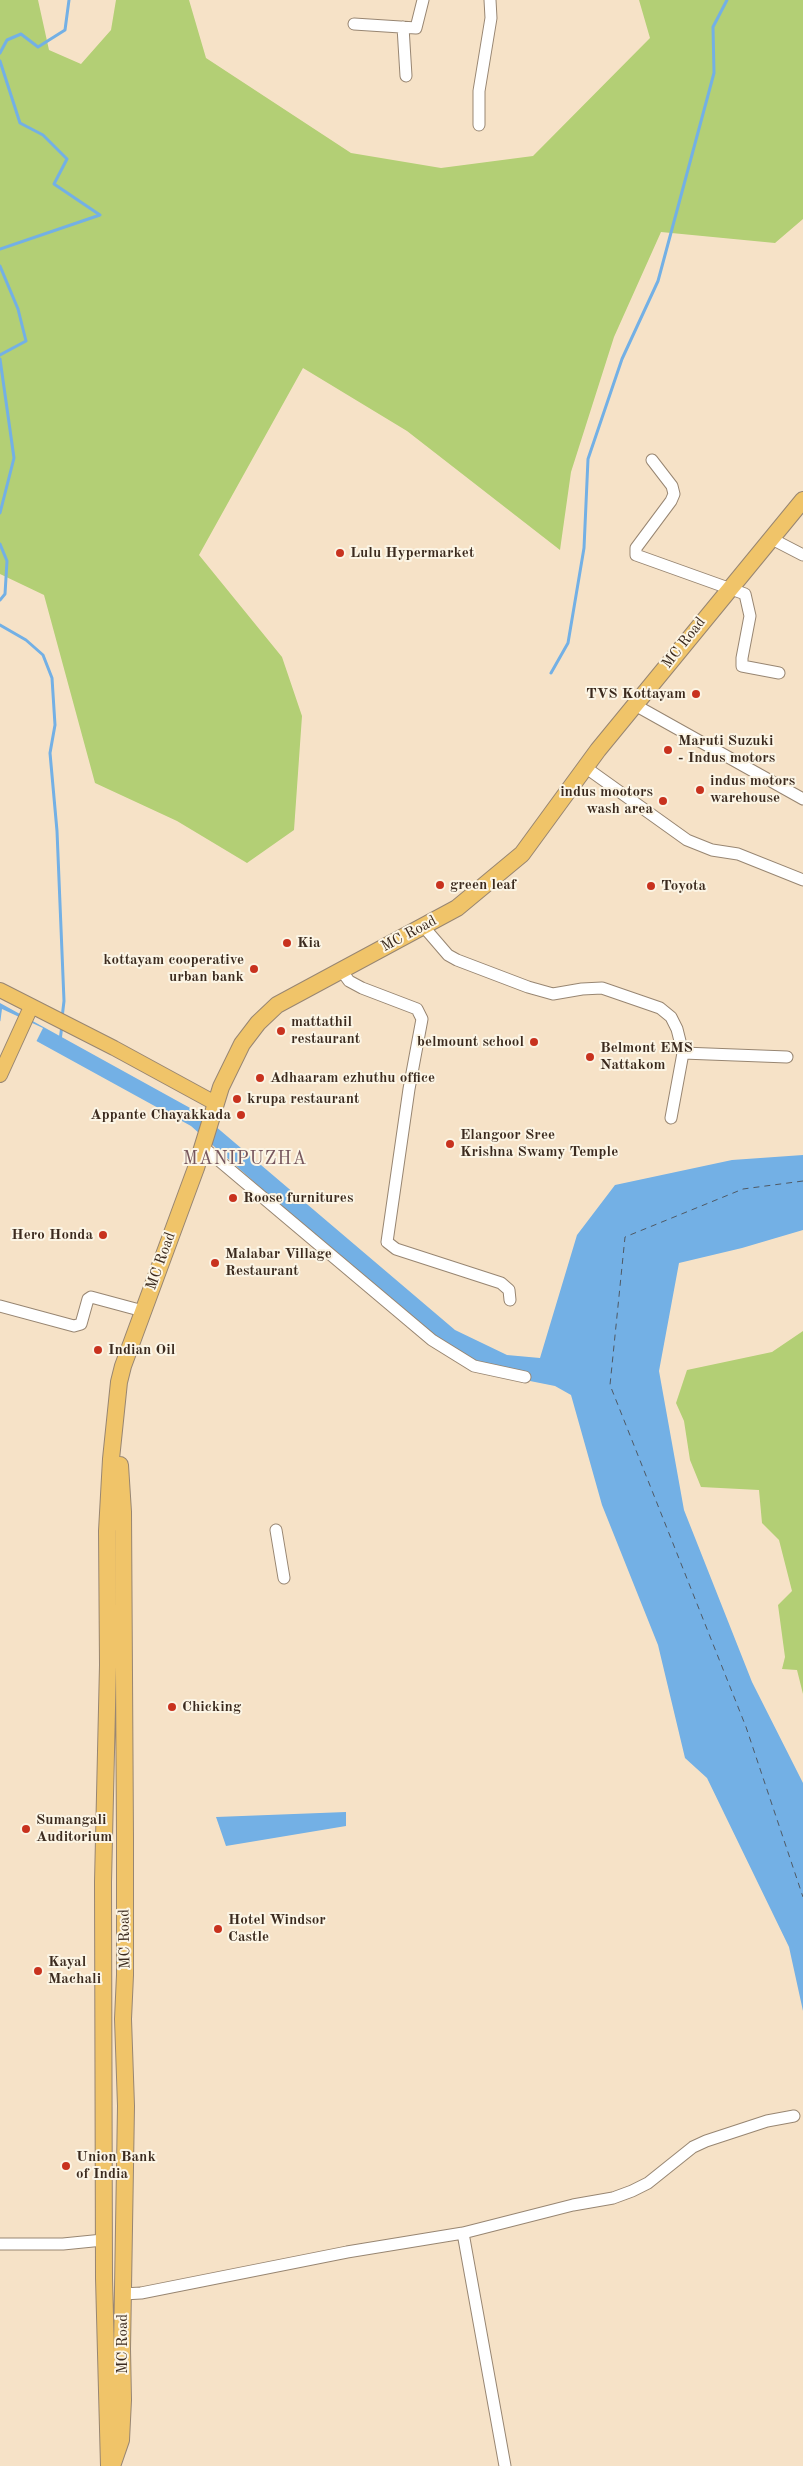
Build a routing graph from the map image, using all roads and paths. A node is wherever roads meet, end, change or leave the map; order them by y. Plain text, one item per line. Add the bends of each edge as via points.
1 (423, 0) edge
2 (490, 0) edge
3 (354, 24) dead end
4 (403, 28) junction
5 (406, 76) dead end
6 (479, 125) dead end
7 (652, 460) dead end
8 (803, 500) edge
9 (772, 539) junction
10 (803, 555) edge
11 (728, 589) junction
12 (779, 673) dead end
13 (635, 705) junction
14 (585, 766) junction
15 (803, 799) edge
16 (803, 880) edge
17 (423, 926) junction
18 (341, 970) junction
19 (0, 990) edge
20 (31, 1007) junction
21 (683, 1053) junction
22 (787, 1057) dead end
23 (0, 1075) edge
24 (215, 1103) junction
25 (671, 1118) dead end
26 (205, 1140) junction
27 (510, 1300) dead end
28 (0, 1306) edge
29 (143, 1311) junction
30 (525, 1378) dead end
31 (116, 1410) junction
32 (276, 1530) dead end
33 (284, 1578) dead end
34 (125, 1950) junction
35 (104, 1952) junction
36 (794, 2116) dead end
37 (463, 2233) junction
38 (104, 2240) junction
39 (0, 2244) edge
40 (123, 2294) junction
41 (110, 2466) edge
42 (505, 2466) edge

1 - 4 street via 416,28
2 - 6 street via 491,18 479,91
3 - 4 street
4 - 5 street
7 - 11 street via 672,486 674,494 636,548 636,555
8 - 9 highway, MC Road
9 - 10 street
9 - 11 highway, MC Road
11 - 12 street via 746,594 749,604 742,666
11 - 13 highway, MC Road
13 - 14 highway, MC Road
13 - 15 street
14 - 16 street via 687,840 712,850 738,854
14 - 17 highway, MC Road via 522,854 469,899
17 - 18 highway, MC Road
17 - 21 street via 448,955 528,987 554,994 602,988 660,1008 671,1017
18 - 24 highway, MC Road via 289,997 258,1023 242,1044
18 - 27 street via 349,981 362,988 417,1009 422,1019 386,1242 396,1249 502,1283
19 - 20 main road
20 - 23 main road
20 - 24 main road
21 - 22 street
21 - 25 street
24 - 26 highway, MC Road
26 - 29 highway, MC Road
26 - 30 street via 432,1340 474,1366
28 - 29 street via 74,1326 81,1324 91,1297
29 - 31 highway, MC Road via 123,1366
31 - 34 highway, MC Road via 123,1512
31 - 35 highway, MC Road via 107,1531
32 - 33 street
34 - 35 highway
34 - 40 highway, MC Road via 122,2020 126,2106
35 - 38 highway, MC Road
36 - 37 street via 693,2147 632,2191
37 - 40 street
37 - 42 street
38 - 39 street
38 - 41 highway, MC Road
40 - 41 highway, MC Road via 123,2419 121,2440

